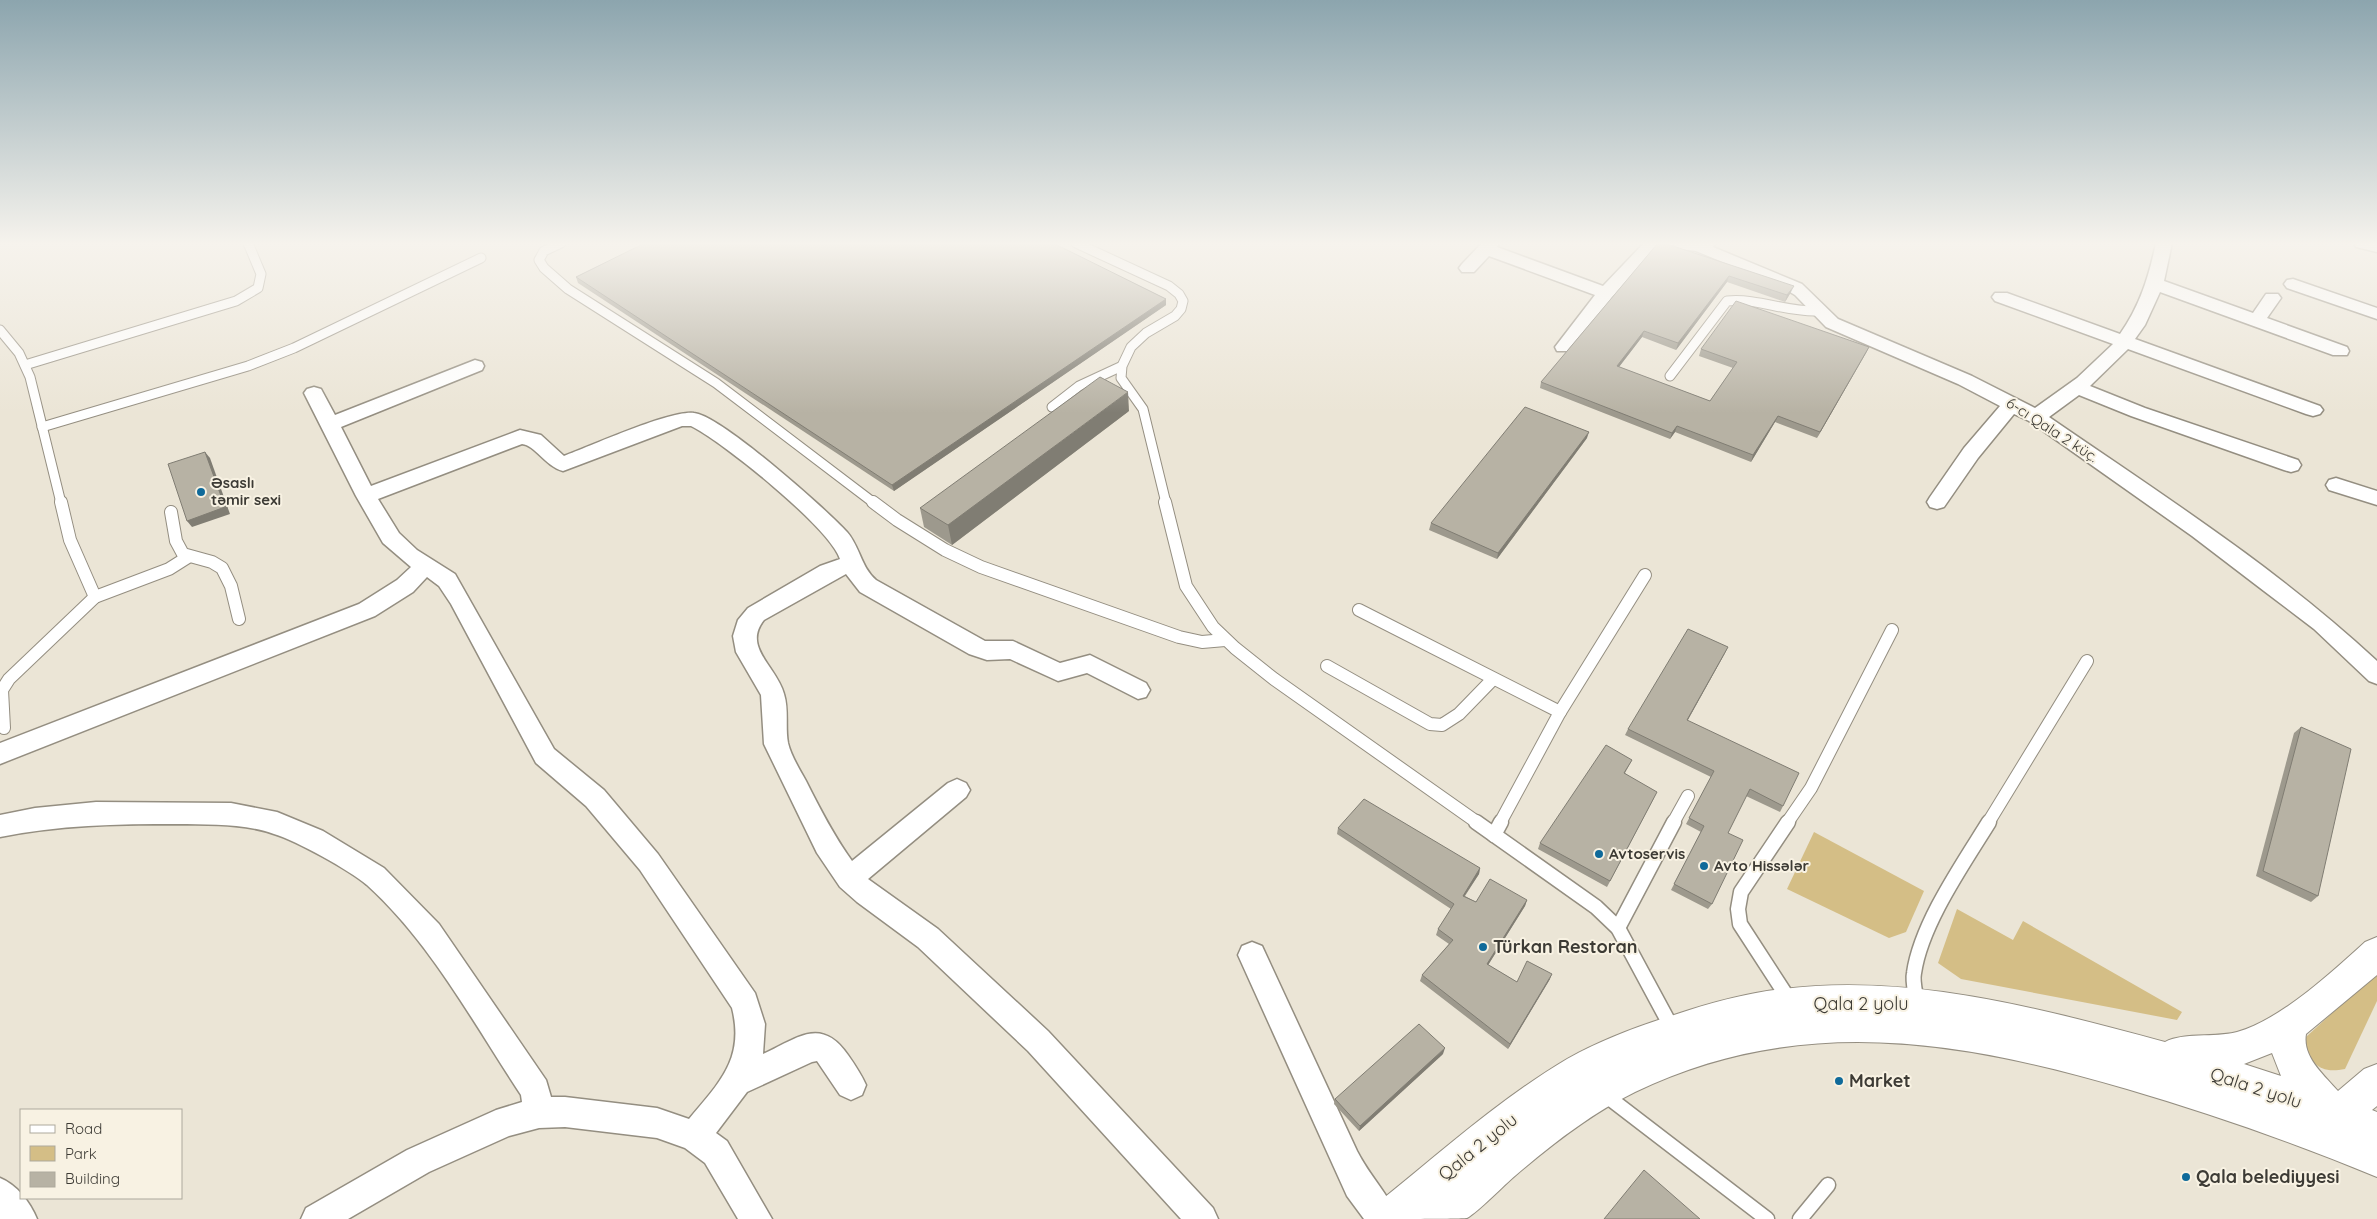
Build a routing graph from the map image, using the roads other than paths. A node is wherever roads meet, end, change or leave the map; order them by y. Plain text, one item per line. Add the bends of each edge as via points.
1 (238, 300) edge
2 (394, 300) edge
3 (585, 300) edge
4 (1182, 300) edge
5 (1601, 300) edge
6 (1807, 300) edge
7 (2008, 300) edge
8 (2148, 300) edge
9 (2201, 300) edge
10 (2271, 300) edge
11 (2337, 300) edge
12 (1817, 311) junction
13 (2377, 314) edge
14 (2257, 320) junction
15 (0, 330) edge
16 (2126, 341) junction
17 (1564, 347) dead end
18 (2340, 351) dead end
19 (25, 365) junction
20 (475, 366) dead end
21 (1120, 367) junction
22 (1670, 376) dead end
23 (2078, 388) junction
24 (314, 392) dead end
25 (2012, 404) junction
26 (1052, 407) dead end
27 (2313, 410) dead end
28 (2036, 417) junction
29 (331, 424) junction
30 (42, 427) junction
31 (2291, 464) dead end
32 (2336, 485) dead end
33 (366, 496) junction
34 (2377, 498) edge
35 (1937, 502) dead end
36 (171, 512) dead end
37 (188, 556) junction
38 (851, 563) junction
39 (426, 565) junction
40 (1645, 575) dead end
41 (95, 597) junction
42 (1360, 610) dead end
43 (239, 619) dead end
44 (1892, 630) dead end
45 (1225, 640) junction
46 (2087, 661) dead end
47 (1327, 666) dead end
48 (2377, 675) edge
49 (1493, 680) junction
50 (1138, 690) dead end
51 (1560, 712) junction
52 (4, 728) dead end
53 (0, 754) edge
54 (957, 790) dead end
55 (1688, 796) dead end
56 (0, 826) edge
57 (1494, 836) junction
58 (849, 879) junction
59 (1618, 928) junction
60 (2377, 953) edge
61 (1252, 955) dead end
62 (1792, 1004) junction
63 (1917, 1004) junction
64 (2291, 1022) junction
65 (1674, 1031) junction
66 (2133, 1051) junction
67 (740, 1080) junction
68 (2377, 1082) edge
69 (851, 1085) dead end
70 (1601, 1092) junction
71 (539, 1113) junction
72 (2319, 1121) junction
73 (694, 1136) junction
74 (2375, 1148) edge
75 (1828, 1185) dead end
76 (0, 1194) edge
77 (21, 1219) edge
78 (317, 1219) edge
79 (756, 1219) edge
80 (1202, 1219) edge
81 (1383, 1219) edge
82 (1389, 1219) edge
83 (1436, 1219) edge
84 (1767, 1219) edge
85 (1800, 1219) edge

1 - 19 lane
2 - 30 lane via 294,348 248,366
3 - 45 lane via 716,383 897,520 945,550 1179,637 1202,642
4 - 21 lane via 1181,309 1175,316 1129,347
5 - 17 street
6 - 12 street, 6-cı Qala 2 küç.
7 - 16 street
8 - 16 street
9 - 14 street
10 - 14 street
11 - 13 street
12 - 22 lane via 1790,312 1744,300 1727,301
12 - 25 street, 6-cı Qala 2 küç. via 1837,326 1929,363
14 - 18 street
15 - 19 lane
16 - 23 street
16 - 27 street
19 - 30 lane
20 - 29 street
21 - 26 lane via 1079,386
21 - 45 lane via 1121,378 1142,409 1186,586 1197,609
23 - 28 street
23 - 31 street
24 - 29 street
25 - 28 street, 6-cı Qala 2 küç.
25 - 35 street via 1970,453
28 - 48 street, 6-cı Qala 2 küç. via 2272,585 2330,630
29 - 33 street
30 - 41 lane via 70,540
32 - 34 street
33 - 38 street via 520,437 529,436 536,440 556,462 563,464 665,424 694,419 791,489 842,540
33 - 39 street via 391,538
36 - 37 lane via 178,548
37 - 41 lane via 169,569
37 - 43 lane via 221,566
38 - 50 street via 856,575 868,586 977,648 1012,650 1058,672 1090,664
38 - 58 street via 828,572 756,614 746,626 744,636 748,652 773,695 776,744 783,761 826,845
39 - 53 street via 405,586 367,610
39 - 67 street via 447,580 460,600 545,756 595,798 649,862 745,1003 752,1021 751,1047
40 - 51 lane
41 - 52 lane via 8,679 2,690
42 - 49 lane
44 - 62 lane via 1811,788 1741,892 1740,924
45 - 57 lane via 1274,680
46 - 63 lane via 1941,900 1917,957 1913,975
47 - 49 lane via 1430,724 1442,725 1459,714
49 - 51 lane
51 - 57 lane
54 - 58 street
55 - 59 lane
56 - 71 street via 96,813 231,814 277,823 314,839 375,876 428,933 535,1090
57 - 59 lane via 1596,907
58 - 80 street via 928,938 1038,1041
59 - 65 lane
60 - 64 main road
61 - 81 street via 1346,1162
62 - 63 main road, Qala 2 yolu
62 - 65 main road, Qala 2 yolu via 1731,1015
63 - 66 main road, Qala 2 yolu via 2059,1030
64 - 66 main road via 2264,1038 2230,1051 2196,1055
64 - 72 main road via 2287,1041 2291,1056
65 - 82 main road, Qala 2 yolu via 1628,1048 1581,1071 1524,1109
66 - 72 main road, Qala 2 yolu via 2230,1078
67 - 69 street via 820,1046 828,1050
67 - 73 street
68 - 72 main road via 2352,1104
70 - 72 main road, Qala 2 yolu via 1641,1070 1744,1038 1804,1028 1873,1024 1921,1027 1986,1037
70 - 83 main road, Qala 2 yolu via 1542,1131
70 - 84 lane
71 - 73 street via 565,1112 657,1123
71 - 78 street via 507,1121 418,1162
72 - 74 main road
73 - 79 street via 716,1152
75 - 85 lane
76 - 77 street

